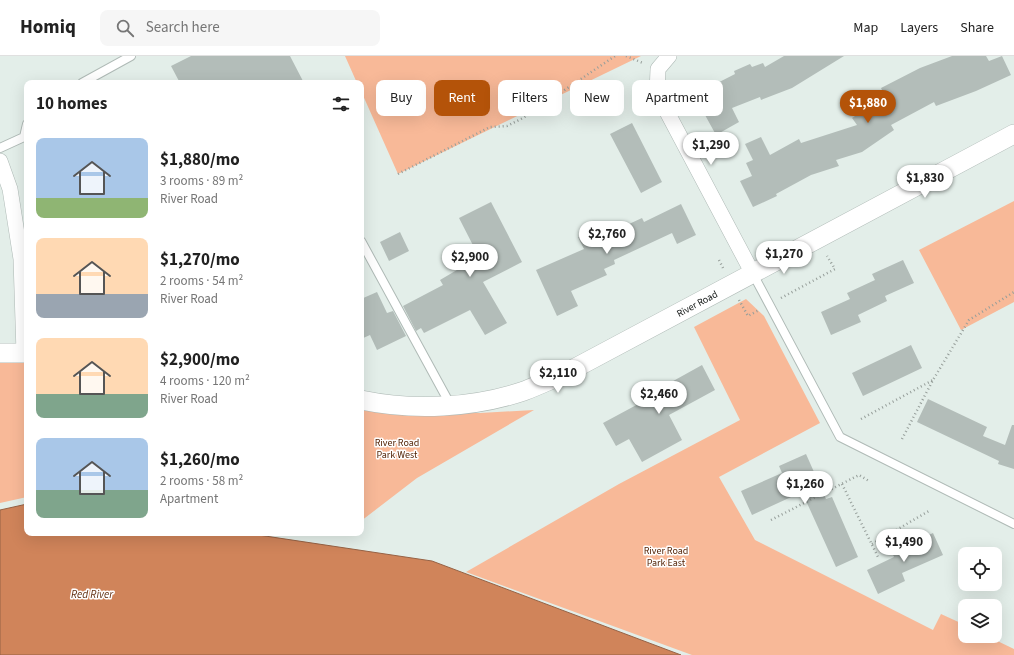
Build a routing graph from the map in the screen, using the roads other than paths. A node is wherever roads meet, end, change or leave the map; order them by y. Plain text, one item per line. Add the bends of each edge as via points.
1 (131, 56) edge
2 (669, 56) edge
3 (87, 80) edge
4 (1014, 134) edge
5 (24, 138) edge
6 (0, 148) edge
7 (0, 161) edge
8 (364, 246) edge
9 (753, 274) junction
10 (24, 315) edge
11 (0, 353) edge
12 (24, 353) edge
13 (364, 401) edge
14 (450, 404) junction
15 (1014, 524) edge

1 - 3 lane
2 - 9 street via 658,69 657,93
4 - 9 street, River Road
5 - 6 lane
7 - 10 street via 10,189 21,259
8 - 14 lane
9 - 14 street, River Road via 564,374 524,391 479,402
9 - 15 lane via 840,437
11 - 12 street
13 - 14 street, River Road via 385,405

